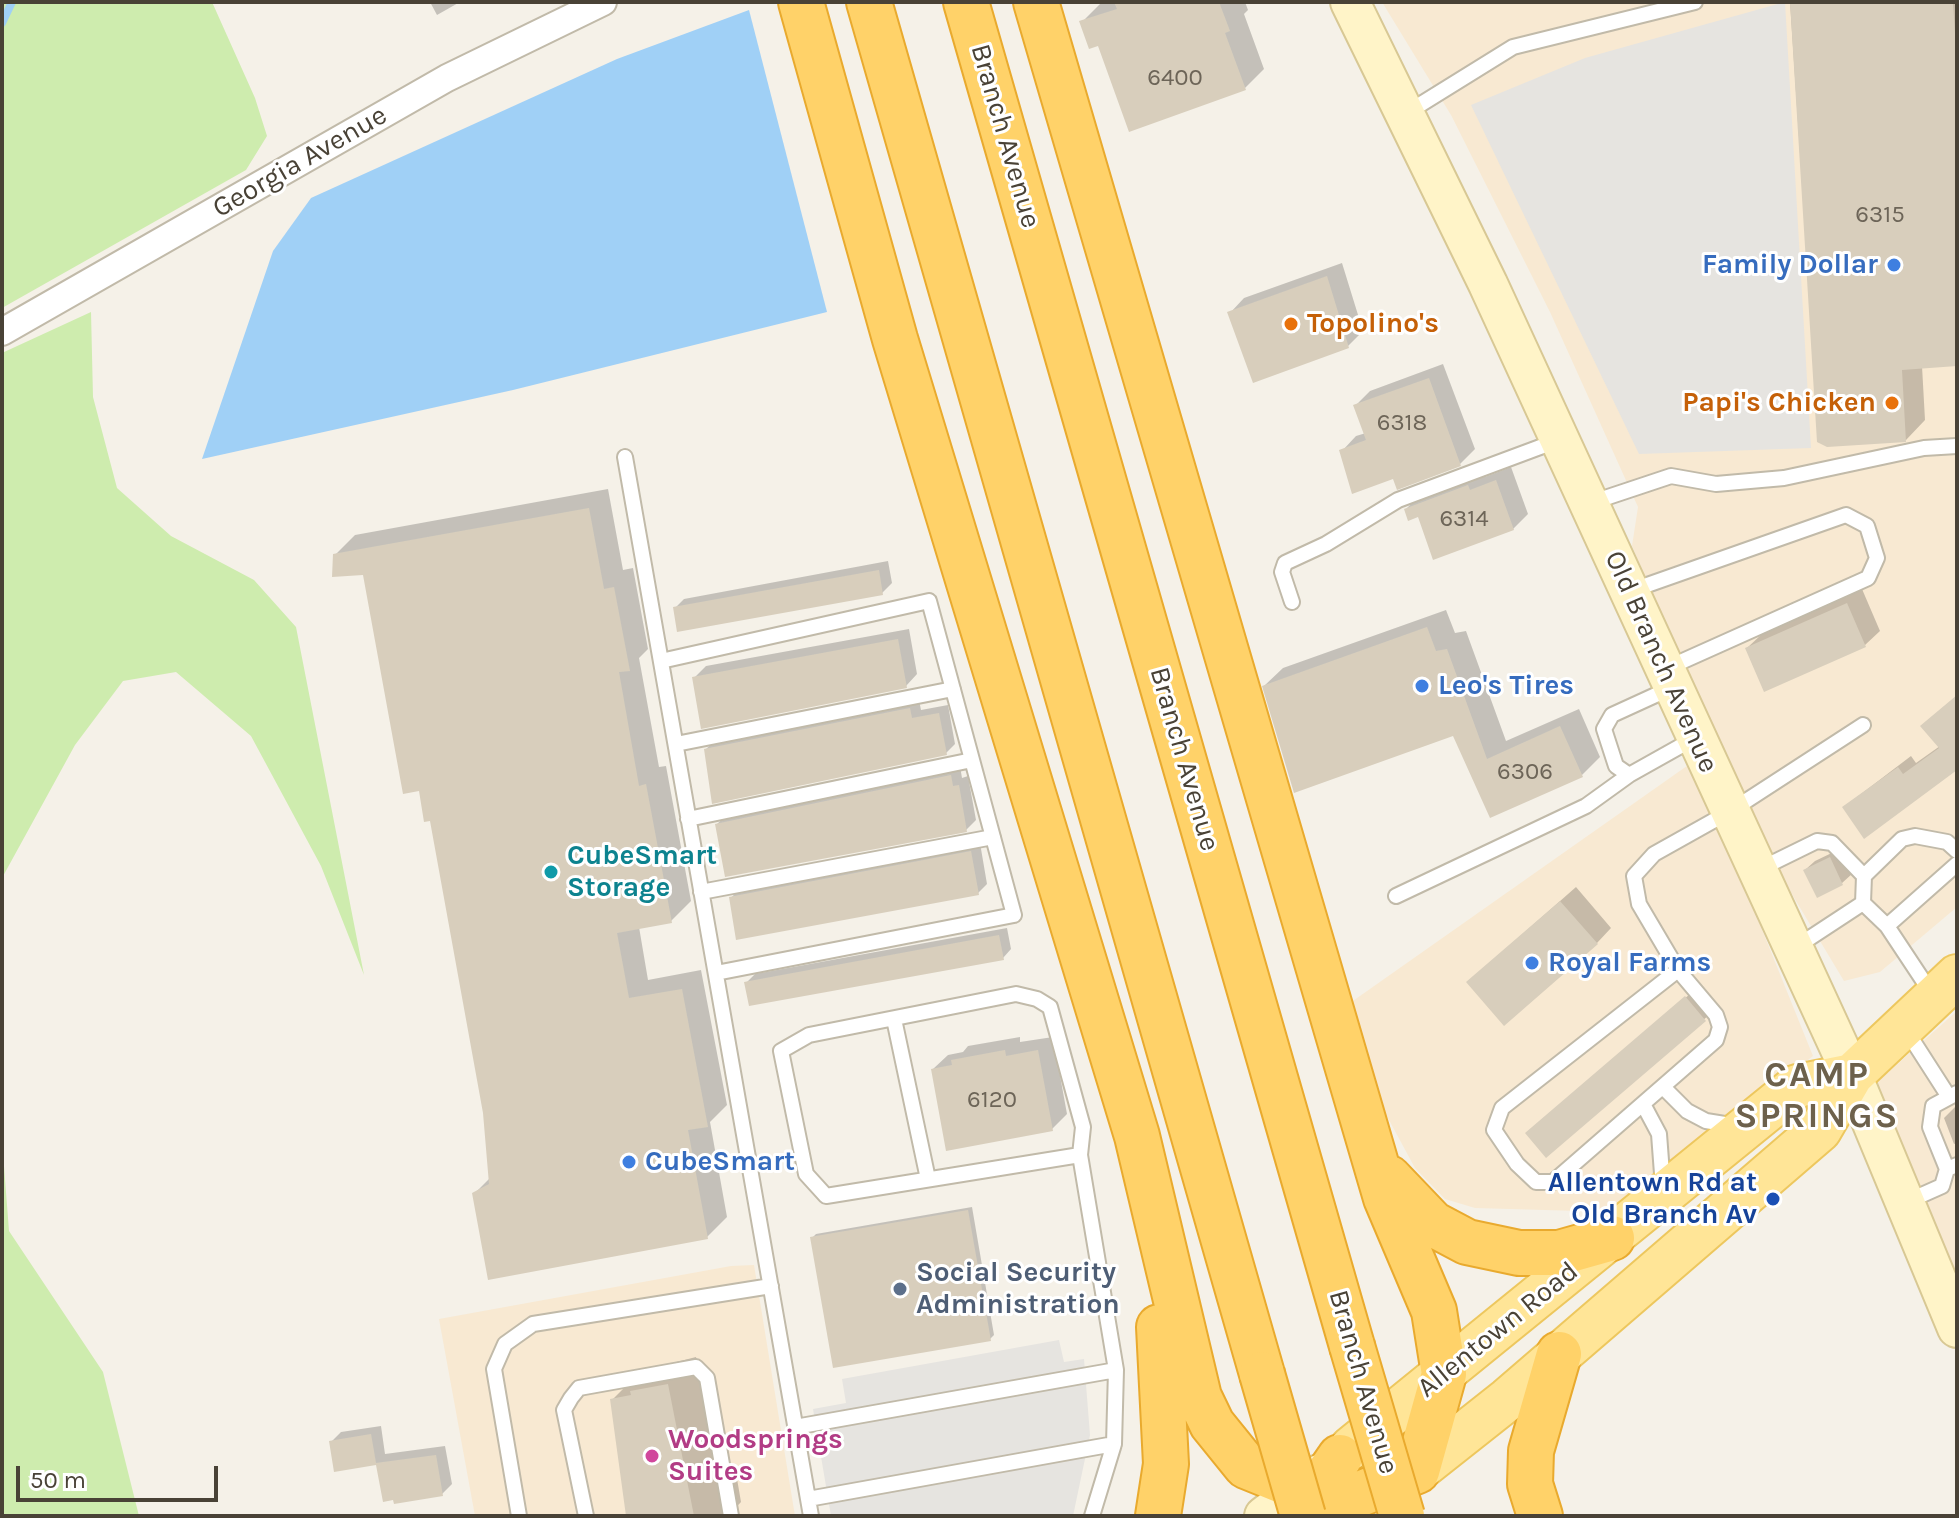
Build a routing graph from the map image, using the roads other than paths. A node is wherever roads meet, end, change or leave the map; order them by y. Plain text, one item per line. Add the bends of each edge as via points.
1 (603, 2) edge
2 (801, 2) edge
3 (869, 2) edge
4 (966, 2) edge
5 (1036, 2) edge
6 (1350, 2) edge
7 (1695, 2) edge
8 (1405, 115) junction
9 (2, 332) edge
10 (1560, 440) junction
11 (1957, 446) edge
12 (625, 457) dead end
13 (1589, 503) junction
14 (1629, 591) junction
15 (1292, 602) dead end
16 (661, 661) junction
17 (1669, 678) junction
18 (953, 689) junction
19 (1863, 725) dead end
20 (1695, 737) junction
21 (676, 744) junction
22 (972, 760) junction
23 (1629, 775) junction
24 (1729, 812) junction
25 (688, 819) junction
26 (993, 837) junction
27 (1957, 851) edge
28 (1957, 864) edge
29 (1755, 871) junction
30 (1864, 876) junction
31 (701, 892) junction
32 (1396, 896) dead end
33 (1863, 903) junction
34 (1887, 926) junction
35 (1792, 949) junction
36 (1678, 970) junction
37 (716, 973) junction
38 (1946, 988) edge
39 (894, 1019) junction
40 (1904, 1027) junction
41 (1113, 1056) junction
42 (1852, 1075) junction
43 (1663, 1087) junction
44 (1954, 1095) edge
45 (1643, 1104) junction
46 (1745, 1128) junction
47 (1080, 1155) junction
48 (1377, 1166) junction
49 (1952, 1167) edge
50 (928, 1179) junction
51 (1663, 1196) junction
52 (1905, 1202) junction
53 (1612, 1238) junction
54 (771, 1286) junction
55 (1953, 1305) edge
56 (1559, 1354) junction
57 (1116, 1370) junction
58 (1444, 1374) junction
59 (795, 1427) junction
60 (1114, 1444) junction
61 (1340, 1457) joint
62 (1417, 1471) junction
63 (808, 1499) junction
64 (1339, 1510) edge
65 (1088, 1515) edge
66 (519, 1516) edge
67 (586, 1516) edge
68 (731, 1516) edge
69 (811, 1516) edge
70 (1158, 1516) edge
71 (1264, 1516) edge
72 (1540, 1516) edge

1 - 9 street, Georgia Avenue via 447,78
2 - 41 highway via 895,339
3 - 64 highway, bridge via 1262,1374
4 - 64 highway, Branch Avenue, bridge via 1352,1346
5 - 48 highway
6 - 8 main road, Old Branch Avenue
7 - 8 lane via 1513,47
8 - 10 main road, Old Branch Avenue
10 - 13 main road, Old Branch Avenue
10 - 15 lane via 1398,500 1285,563 1282,572
11 - 13 lane via 1924,448 1784,478 1716,484 1671,476
12 - 16 lane
13 - 14 main road, Old Branch Avenue
14 - 17 main road, Old Branch Avenue
14 - 17 lane via 1846,515 1867,526 1877,558 1868,578
16 - 18 lane via 929,601
16 - 21 lane
17 - 20 main road, Old Branch Avenue
17 - 23 lane via 1612,715 1604,729 1616,766
18 - 21 lane
18 - 22 lane
19 - 24 lane
20 - 23 lane
20 - 24 main road, Old Branch Avenue
21 - 25 lane
22 - 25 lane
22 - 26 lane
23 - 32 lane via 1586,806
24 - 29 main road, Old Branch Avenue
24 - 36 lane via 1654,854 1634,876 1639,904
25 - 31 lane
26 - 31 lane
26 - 37 lane via 1014,915
27 - 30 lane via 1947,842 1902,839
28 - 34 lane
29 - 30 lane via 1817,841 1832,843
29 - 35 main road, Old Branch Avenue
30 - 33 lane
31 - 37 lane
33 - 34 lane
33 - 35 lane
34 - 38 lane
35 - 42 main road, Old Branch Avenue
36 - 43 lane via 1720,1027 1716,1040
36 - 45 lane via 1502,1108 1494,1130 1536,1182 1553,1182
37 - 54 lane
38 - 40 main road, Allentown Road
39 - 47 lane via 1016,994 1050,1007 1083,1127
39 - 50 lane
39 - 50 lane via 809,1035 781,1051 806,1174 826,1196
40 - 42 main road, Allentown Road
40 - 44 lane
41 - 64 highway via 1199,1397 1246,1466
41 - 70 highway via 1162,1355 1166,1464
42 - 46 main road, Allentown Road via 1797,1086
42 - 52 main road, Old Branch Avenue
42 - 56 main road, Allentown Road via 1820,1130
43 - 45 lane
43 - 46 lane via 1706,1121
44 - 49 lane via 1933,1106 1930,1127
45 - 51 lane via 1659,1134
46 - 51 main road, Allentown Road
47 - 50 lane
47 - 57 lane
48 - 53 highway via 1433,1224 1467,1242 1519,1253 1559,1253
48 - 58 highway via 1434,1311
49 - 52 lane via 1942,1186
51 - 53 main road, Allentown Road
52 - 55 main road, Old Branch Avenue
53 - 58 main road, Allentown Road
54 - 59 lane
54 - 66 lane via 533,1324 505,1344 494,1369
56 - 62 main road, Allentown Road
56 - 72 highway via 1531,1451 1530,1484
57 - 59 lane
57 - 60 lane
58 - 61 main road, Allentown Road
58 - 62 highway
59 - 63 lane
60 - 63 lane
60 - 65 lane
61 - 64 highway
62 - 64 highway via 1355,1496
63 - 69 lane
64 - 71 main road
67 - 68 lane via 564,1410 571,1398 579,1388 696,1367 707,1378

